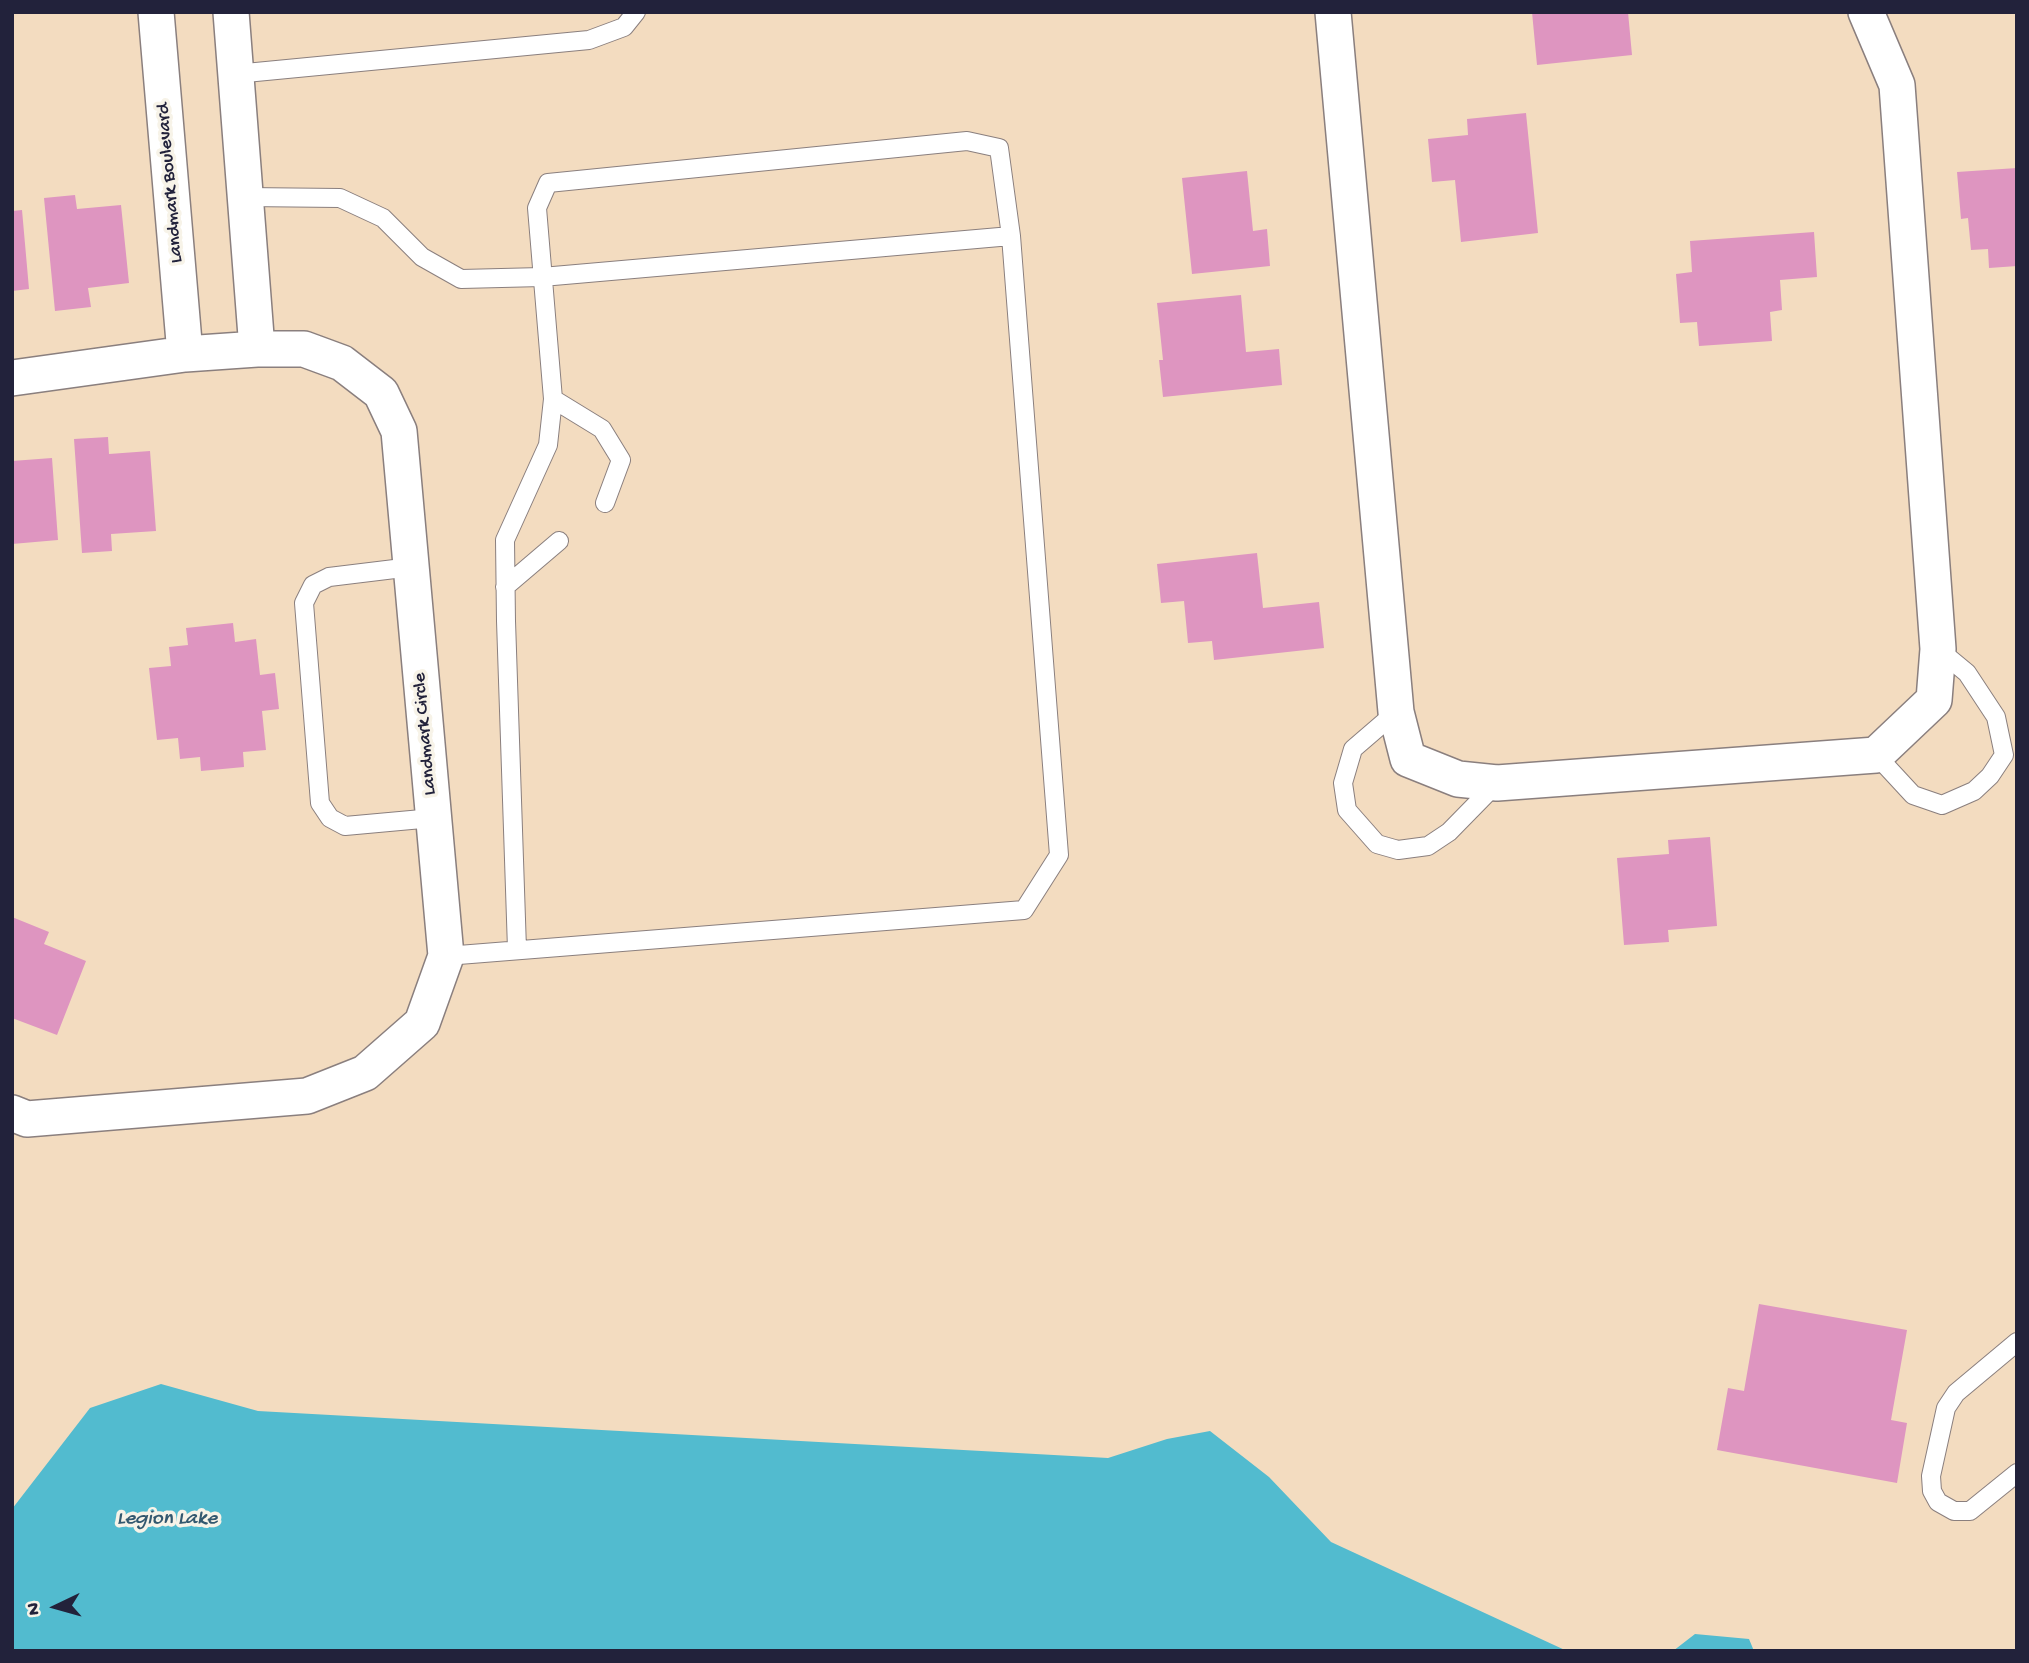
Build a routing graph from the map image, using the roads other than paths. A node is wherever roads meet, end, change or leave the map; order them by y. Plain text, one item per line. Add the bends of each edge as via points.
1 (156, 12) edge
2 (230, 12) edge
3 (636, 12) edge
4 (1333, 12) edge
5 (1866, 12) edge
6 (235, 74) junction
7 (245, 197) junction
8 (1011, 236) junction
9 (542, 277) junction
10 (257, 349) junction
11 (185, 354) junction
12 (12, 378) edge
13 (553, 399) junction
14 (605, 502) dead end
15 (559, 541) dead end
16 (411, 567) junction
17 (505, 587) junction
18 (1938, 649) junction
19 (1396, 712) junction
20 (1876, 755) junction
21 (1497, 783) junction
22 (433, 818) junction
23 (517, 949) junction
24 (446, 956) junction
25 (12, 1113) edge
26 (2017, 1342) edge
27 (2017, 1473) edge

1 - 11 street, Landmark Boulevard
2 - 6 street
3 - 6 lane via 624,27 589,40
4 - 19 street
5 - 18 street via 1897,85
6 - 7 street
7 - 9 lane via 340,198 383,218 422,257 461,279
7 - 10 street
8 - 9 lane
8 - 9 lane via 999,148 967,141 905,146 548,183 537,208
8 - 23 lane via 1059,855 1024,910
9 - 13 lane
10 - 11 street, Landmark Circle
10 - 16 street, Landmark Circle via 304,349 342,363 381,393 399,431
11 - 12 street, Landmark Circle
13 - 14 lane via 602,429 621,460
13 - 17 lane via 548,445 505,540
15 - 17 lane
16 - 22 street, Landmark Circle
16 - 22 lane via 329,577 313,585 304,603 320,803 330,818 345,826
17 - 23 lane
18 - 20 street via 1934,700
18 - 20 lane via 1966,673 1996,717 2004,755 1974,792 1942,805 1913,795
19 - 21 street via 1408,759 1458,779
19 - 21 lane via 1353,749 1343,783 1347,810 1377,844 1398,850 1429,846
20 - 21 street
22 - 24 street, Landmark Circle
23 - 24 lane
24 - 25 street, Landmark Circle via 422,1023 365,1073 307,1096 27,1119
26 - 27 lane via 1956,1393 1946,1408 1932,1491 1938,1502 1954,1511 1970,1511

